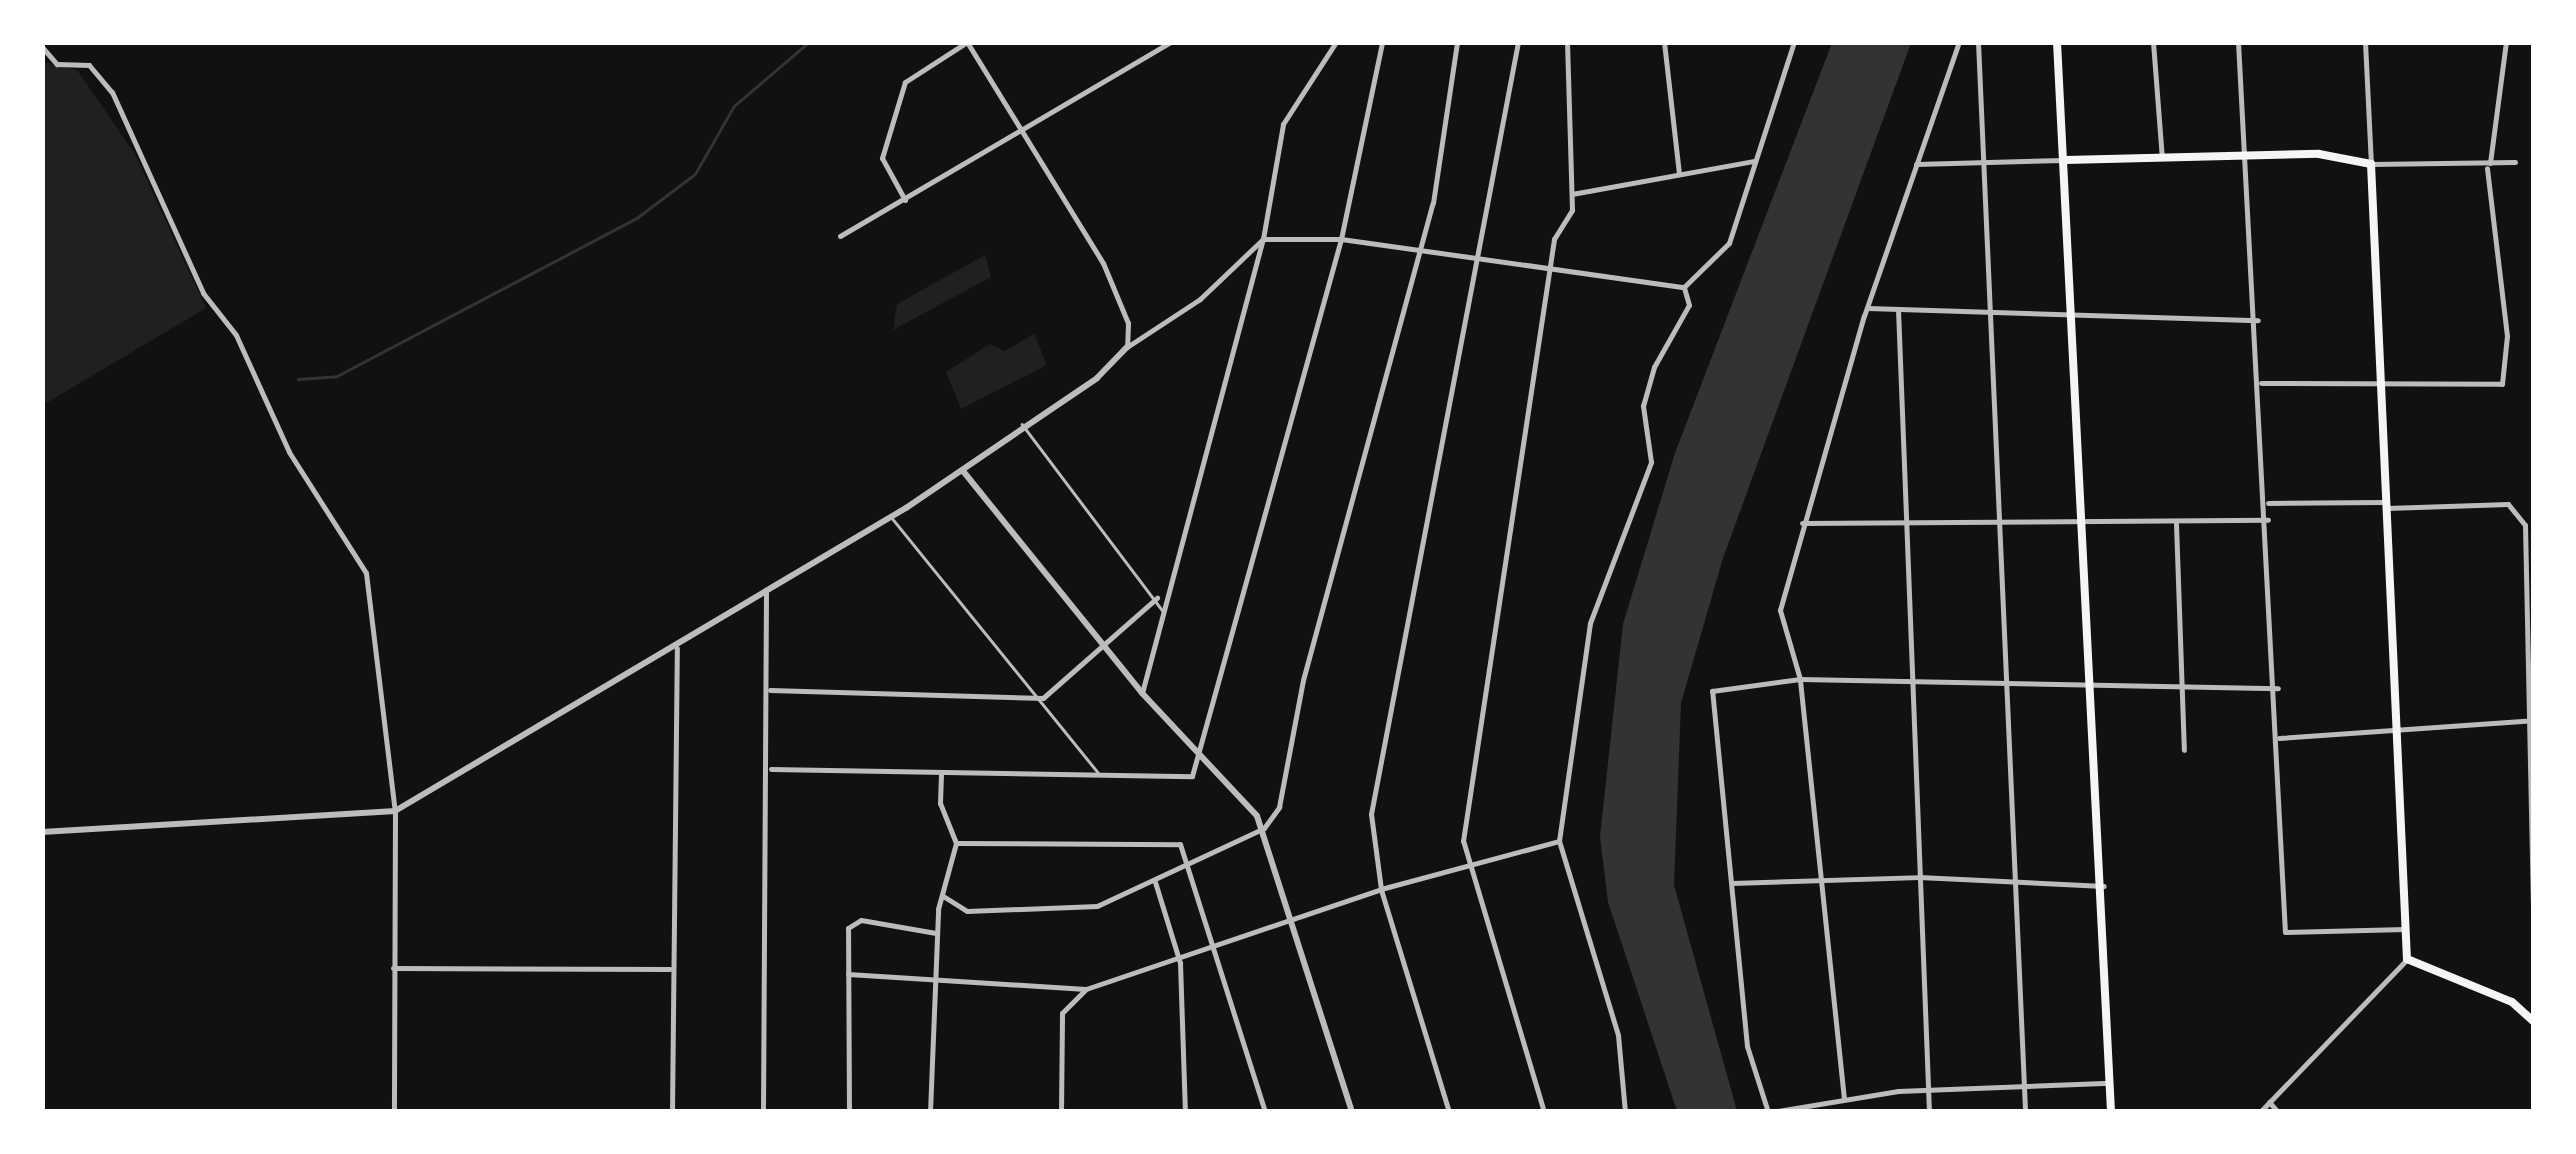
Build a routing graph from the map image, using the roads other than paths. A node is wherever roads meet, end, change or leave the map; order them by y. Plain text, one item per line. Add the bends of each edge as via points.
1 (967, 42) edge
2 (1171, 42) edge
3 (1336, 42) edge
4 (1382, 42) edge
5 (1457, 42) edge
6 (1518, 42) edge
7 (1567, 42) edge
8 (1664, 42) edge
9 (1794, 42) edge
10 (1959, 42) edge
11 (1978, 42) edge
12 (2057, 42) edge
13 (2153, 42) edge
14 (2238, 42) edge
15 (2365, 42) edge
16 (2506, 42) edge
17 (42, 47) edge
18 (1021, 131) junction
19 (2247, 157) junction
20 (2162, 158) junction
21 (2066, 160) junction
22 (1753, 161) junction
23 (2516, 162) dead end
24 (1916, 164) junction
25 (2371, 164) junction
26 (1980, 165) junction
27 (2489, 166) junction
28 (1679, 173) junction
29 (1572, 194) junction
30 (905, 200) junction
31 (840, 236) dead end
32 (1263, 238) junction
33 (1340, 239) junction
34 (1420, 254) junction
35 (1477, 260) junction
36 (1553, 272) junction
37 (1684, 287) junction
38 (1868, 308) junction
39 (1898, 309) junction
40 (1990, 313) junction
41 (2075, 314) junction
42 (2258, 320) junction
43 (1126, 347) junction
44 (2262, 383) junction
45 (2380, 383) junction
46 (1022, 424) junction
47 (964, 471) junction
48 (2268, 503) junction
49 (2384, 505) junction
50 (891, 517) junction
51 (2084, 518) junction
52 (2268, 520) junction
53 (1802, 523) junction
54 (1905, 524) junction
55 (2176, 524) junction
56 (1997, 526) junction
57 (766, 593) junction
58 (1157, 598) junction
59 (1163, 614) junction
60 (1102, 642) junction
61 (677, 648) junction
62 (1800, 679) junction
63 (1912, 682) junction
64 (2007, 684) junction
65 (2182, 687) junction
66 (2092, 688) junction
67 (2278, 688) junction
68 (770, 690) junction
69 (1142, 693) junction
70 (1043, 698) junction
71 (2526, 721) junction
72 (2393, 730) junction
73 (2279, 738) junction
74 (2184, 750) dead end
75 (1201, 760) junction
76 (771, 769) junction
77 (941, 772) junction
78 (1101, 775) junction
79 (394, 811) junction
80 (1264, 828) junction
81 (42, 832) edge
82 (1560, 841) junction
83 (956, 842) junction
84 (1189, 866) junction
85 (1464, 866) junction
86 (1919, 878) junction
87 (1820, 880) junction
88 (1155, 882) junction
89 (2012, 882) junction
90 (1732, 883) junction
91 (2104, 886) junction
92 (1381, 889) junction
93 (943, 896) junction
94 (1296, 922) junction
95 (2405, 929) junction
96 (936, 933) junction
97 (2534, 948) edge
98 (1216, 950) junction
99 (2407, 959) junction
100 (1180, 963) junction
101 (393, 968) junction
102 (670, 969) junction
103 (848, 974) junction
104 (932, 976) junction
105 (1086, 989) junction
106 (2534, 1022) edge
107 (2111, 1083) junction
108 (2022, 1092) junction
109 (1927, 1094) junction
110 (1844, 1099) junction
111 (2270, 1102) junction
112 (394, 1112) edge
113 (672, 1112) edge
114 (764, 1112) edge
115 (849, 1112) edge
116 (930, 1112) edge
117 (1061, 1112) edge
118 (1185, 1112) edge
119 (1266, 1112) edge
120 (1352, 1112) edge
121 (1450, 1112) edge
122 (1544, 1112) edge
123 (1625, 1112) edge
124 (1769, 1112) edge
125 (1928, 1112) edge
126 (2025, 1112) edge
127 (2111, 1112) edge
128 (2260, 1112) edge
129 (2278, 1112) edge

1 - 18 street
1 - 30 street via 905,82 882,158
2 - 18 street
3 - 32 street via 1283,124
4 - 33 street
5 - 34 street
6 - 35 street
7 - 29 street
8 - 28 street
9 - 22 street
10 - 24 street
11 - 26 street
12 - 21 main road
13 - 20 street
14 - 19 street
15 - 25 street
16 - 27 street
17 - 79 street via 57,64 89,65 112,92 203,293 236,335 289,452 366,573
18 - 30 street
18 - 43 street via 1103,263 1128,323
19 - 20 main road
19 - 25 main road via 2354,155
19 - 42 street
20 - 21 main road
21 - 26 street
21 - 41 main road
22 - 28 street
22 - 37 street via 1729,243
23 - 27 street
24 - 26 street
24 - 38 street
25 - 27 street
25 - 45 main road
26 - 40 street
27 - 45 street via 2507,336 2502,384
28 - 29 street
29 - 36 street
30 - 31 street
32 - 33 street
32 - 43 street via 1200,299
32 - 59 street
33 - 34 street
33 - 75 street
34 - 35 street
34 - 80 street via 1304,680 1279,808
35 - 36 street
35 - 92 street via 1370,814
36 - 37 street
36 - 85 street
37 - 82 street via 1689,305 1645,397 1652,462 1590,622
38 - 39 street
38 - 53 street
39 - 40 street
39 - 54 street
40 - 41 street
40 - 56 street
41 - 42 street
41 - 51 main road
42 - 44 street
43 - 46 street via 1097,378
44 - 45 street
44 - 48 street
45 - 49 main road
46 - 47 street
46 - 58 lane
47 - 50 street
47 - 60 street
48 - 49 street
48 - 52 street
49 - 71 street via 2513,506 2525,525
49 - 72 main road
50 - 57 street
50 - 70 lane
51 - 55 street
51 - 56 street
51 - 66 main road
52 - 55 street
52 - 67 street
53 - 54 street
53 - 62 street via 1780,610
54 - 56 street
54 - 63 street
55 - 65 street
56 - 64 street
57 - 61 street
57 - 68 street
58 - 59 lane
58 - 60 street
59 - 69 street
60 - 69 street
60 - 70 street
61 - 79 street
61 - 102 street
62 - 63 street
62 - 87 street
62 - 90 street via 1712,691
63 - 64 street
63 - 86 street
64 - 66 street
64 - 89 street
65 - 66 street
65 - 67 street
65 - 74 street
66 - 91 main road
67 - 73 street
68 - 70 street
68 - 76 street
69 - 75 street
70 - 78 lane
71 - 72 street
71 - 97 street
72 - 73 street
72 - 95 main road
73 - 95 street via 2285,932
75 - 78 street via 1192,776
75 - 80 street
76 - 77 street
76 - 114 street
77 - 78 street
77 - 83 street via 940,803
79 - 81 street
79 - 101 street
80 - 84 street
80 - 94 street
82 - 85 street
82 - 123 street via 1618,1036
83 - 84 street via 1175,841
83 - 93 street
84 - 88 street
84 - 98 street
85 - 92 street
85 - 122 street
86 - 87 street
86 - 89 street
86 - 109 street
87 - 90 street
87 - 110 street
88 - 93 street via 1074,910 967,911
88 - 100 street
89 - 91 street
89 - 108 street
90 - 124 street via 1747,1046
91 - 107 main road
92 - 94 street
92 - 121 street
93 - 96 street
94 - 98 street
94 - 120 street
95 - 99 main road
96 - 103 street via 850,924
96 - 104 street
98 - 100 street
98 - 119 street
99 - 106 main road via 2512,1002
99 - 111 street
100 - 105 street
100 - 118 street
101 - 102 street
101 - 112 street
102 - 113 street
103 - 104 street
103 - 115 street
104 - 105 street
104 - 116 street
105 - 117 street via 1060,1020
107 - 108 street
107 - 127 main road
108 - 109 street
108 - 126 street
109 - 110 street
109 - 125 street
110 - 124 street
111 - 128 street
111 - 129 street

